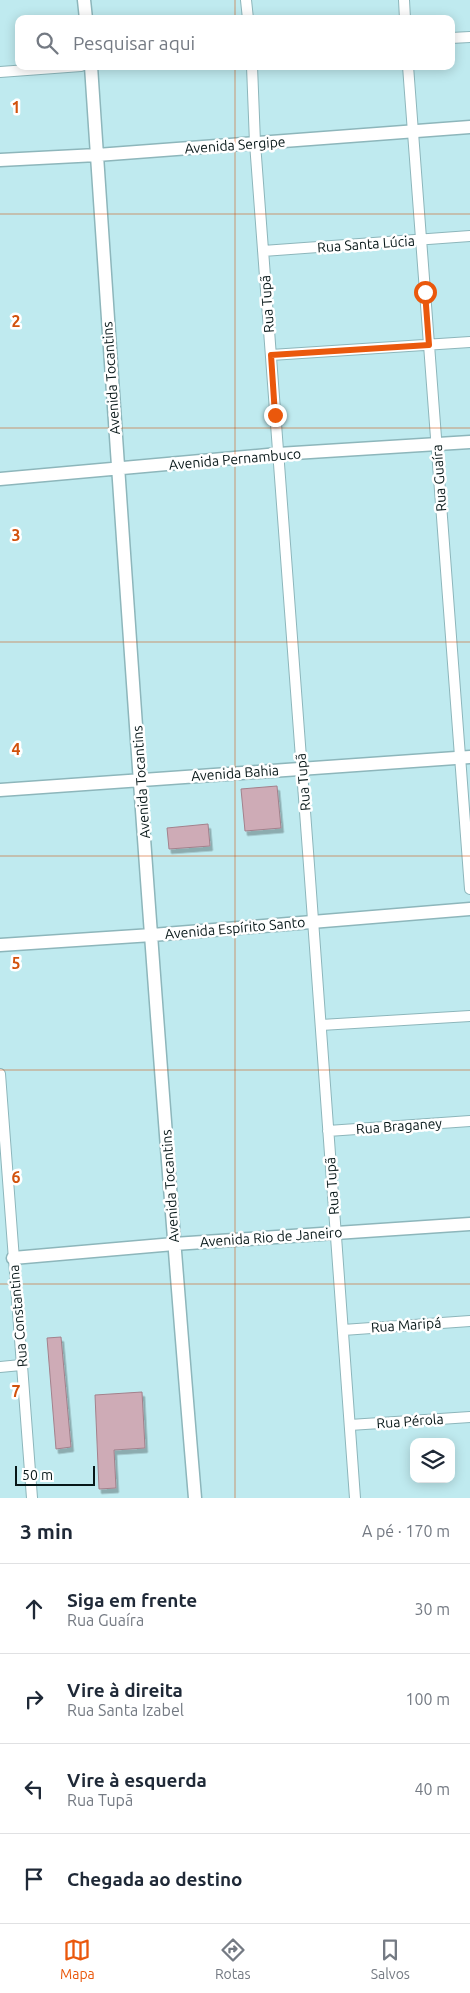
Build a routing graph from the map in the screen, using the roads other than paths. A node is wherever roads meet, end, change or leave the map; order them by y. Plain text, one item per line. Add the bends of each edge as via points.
1 (84, 0) edge
2 (246, 0) edge
3 (404, 0) edge
4 (86, 15) edge
5 (248, 15) edge
6 (405, 15) edge
7 (470, 36) edge
8 (455, 38) edge
9 (27, 70) edge
10 (91, 70) edge
11 (252, 70) edge
12 (408, 70) edge
13 (0, 72) edge
14 (470, 127) edge
15 (412, 133) junction
16 (254, 143) junction
17 (97, 155) junction
18 (0, 160) edge
19 (470, 236) edge
20 (422, 240) junction
21 (263, 251) junction
22 (470, 342) edge
23 (429, 345) junction
24 (271, 355) junction
25 (470, 442) edge
26 (437, 444) junction
27 (278, 454) junction
28 (117, 470) junction
29 (0, 479) edge
30 (465, 758) edge
31 (301, 768) junction
32 (141, 780) junction
33 (0, 790) edge
34 (470, 889) edge
35 (470, 909) edge
36 (315, 921) junction
37 (152, 935) junction
38 (0, 945) edge
39 (470, 1016) edge
40 (321, 1025) junction
41 (0, 1074) edge
42 (470, 1120) edge
43 (328, 1131) junction
44 (4, 1202) edge
45 (470, 1224) edge
46 (336, 1233) junction
47 (174, 1244) junction
48 (13, 1258) junction
49 (470, 1321) edge
50 (343, 1330) junction
51 (22, 1365) junction
52 (0, 1366) edge
53 (470, 1417) edge
54 (350, 1425) junction
55 (32, 1498) edge
56 (195, 1498) edge
57 (356, 1498) edge

1 - 4 street
2 - 5 street
3 - 6 street
7 - 8 street
9 - 13 street
10 - 17 street, Avenida Tocantins
11 - 16 street, Rua Tupã
12 - 15 street, Rua Guaíra
14 - 15 street, Avenida Sergipe
15 - 16 street, Avenida Sergipe
15 - 20 street, Rua Guaíra
16 - 17 street, Avenida Sergipe
16 - 21 street, Rua Tupã
17 - 18 street, Avenida Sergipe
17 - 28 street, Avenida Tocantins
19 - 20 street, Rua Santa Lúcia
20 - 21 street, Rua Santa Lúcia
20 - 23 street, Rua Guaíra
21 - 24 street, Rua Tupã
22 - 23 street
23 - 24 street
23 - 26 street, Rua Guaíra
24 - 27 street, Rua Tupã
25 - 26 street, Avenida Pernambuco
26 - 27 street, Avenida Pernambuco
26 - 30 street, Rua Guaíra
27 - 28 street, Avenida Pernambuco
27 - 31 street, Rua Tupã
28 - 29 street, Avenida Pernambuco
28 - 32 street, Avenida Tocantins
30 - 31 street, Avenida Bahia
30 - 34 street, Rua Guaíra
31 - 32 street, Avenida Bahia
31 - 36 street, Rua Tupã
32 - 33 street, Avenida Bahia
32 - 37 street, Avenida Tocantins
35 - 36 street, Avenida Espírito Santo
36 - 37 street, Avenida Espírito Santo
36 - 40 street, Rua Tupã
37 - 38 street, Avenida Espírito Santo
37 - 47 street, Avenida Tocantins
39 - 40 street
40 - 43 street, Rua Tupã
41 - 44 street, Rua Constantina
42 - 43 street, Rua Braganey
43 - 46 street, Rua Tupã
44 - 48 street, Rua Constantina
45 - 46 street, Avenida Rio de Janeiro
46 - 47 street, Avenida Rio de Janeiro
46 - 50 street, Rua Tupã
47 - 48 street, Avenida Rio de Janeiro
47 - 56 street, Avenida Tocantins
48 - 51 street, Rua Constantina
49 - 50 street, Rua Maripá
50 - 54 street, Rua Tupã
51 - 52 street
51 - 55 street, Rua Constantina
53 - 54 street, Rua Pérola
54 - 57 street, Rua Tupã

